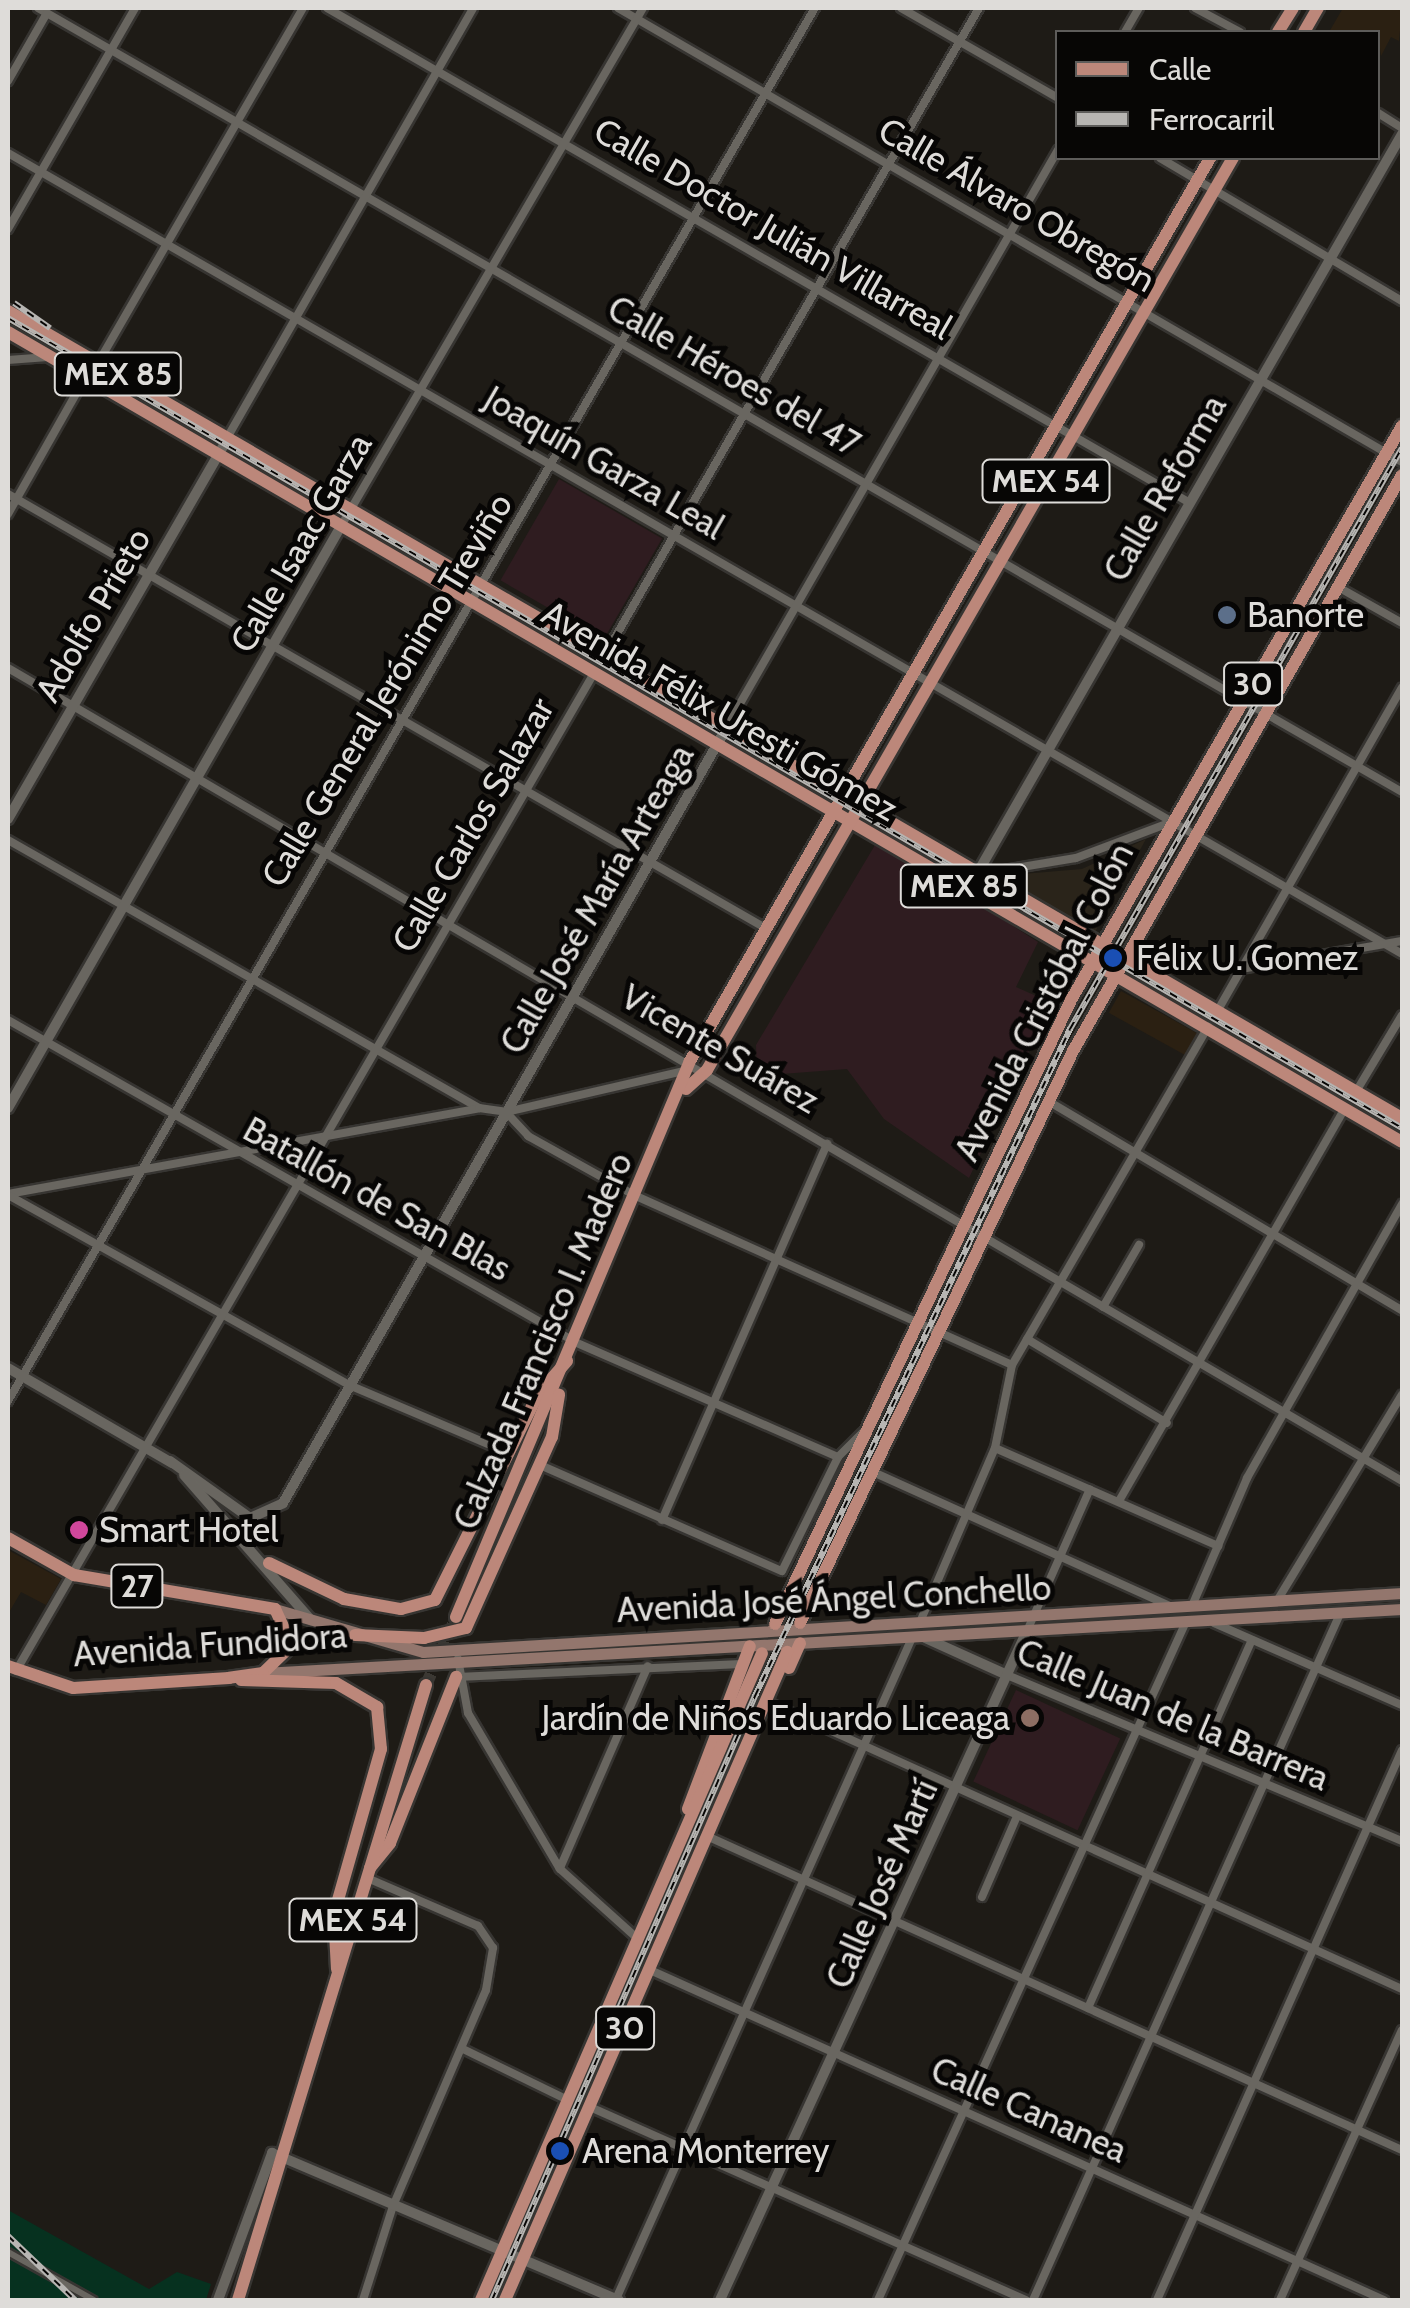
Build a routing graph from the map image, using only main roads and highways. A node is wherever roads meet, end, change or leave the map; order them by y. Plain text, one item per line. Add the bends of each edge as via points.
1 (1292, 8) edge
2 (1318, 8) edge
3 (1279, 30) edge
4 (1305, 30) edge
5 (1209, 160) edge
6 (1232, 160) edge
7 (8, 311) edge
8 (8, 332) edge
9 (1402, 426) edge
10 (1402, 474) edge
11 (844, 796) junction
12 (862, 806) junction
13 (836, 811) junction
14 (852, 821) junction
15 (1103, 942) junction
16 (1124, 954) junction
17 (1092, 961) junction
18 (1114, 974) junction
19 (686, 1089) junction
20 (1402, 1118) edge
21 (1402, 1142) edge
22 (570, 1360) junction
23 (560, 1383) junction
24 (8, 1538) edge
25 (269, 1563) road end
26 (1402, 1592) edge
27 (1173, 1607) junction
28 (276, 1609) junction
29 (1402, 1609) edge
30 (456, 1617) tunnel mouth
31 (775, 1624) dead end
32 (1185, 1624) junction
33 (804, 1625) junction
34 (355, 1635) junction
35 (800, 1643) junction
36 (756, 1650) junction
37 (787, 1652) dead end
38 (421, 1660) joint
39 (12, 1668) edge
40 (264, 1672) junction
41 (456, 1677) road end
42 (229, 1678) junction
43 (426, 1685) tunnel mouth
44 (686, 1826) junction
45 (708, 1838) junction
46 (367, 1874) junction
47 (637, 1938) junction
48 (650, 1970) junction
49 (338, 1973) junction
50 (238, 2300) edge
51 (481, 2300) edge
52 (505, 2300) edge

1 - 3 main road
2 - 4 main road
5 - 11 main road, Calzada Francisco I. Madero / MEX 54
6 - 12 main road, Calzada Francisco I. Madero / MEX 54
7 - 11 main road, Avenida Félix Uresti Gómez / MEX 85
8 - 13 main road, Avenida Félix Uresti Gómez / MEX 85
9 - 15 main road, Avenida Cristóbal Colón / 30
10 - 16 main road, Avenida Cristóbal Colón / 30
11 - 12 main road, Avenida Félix Uresti Gómez
11 - 13 main road, Calzada Francisco I. Madero / MEX 54
12 - 14 main road, Calzada Francisco I. Madero / MEX 54
12 - 15 main road, Avenida Félix Uresti Gómez / MEX 85
13 - 14 main road, Avenida Félix Uresti Gómez / MEX 85
13 - 19 main road, Calzada Francisco I. Madero / MEX 54 via 688,1066
14 - 17 main road, Avenida Félix Uresti Gómez / MEX 85
14 - 19 main road, Calzada Francisco I. Madero / MEX 54 via 708,1070
15 - 16 main road, Avenida Félix Uresti Gómez / MEX 85
15 - 17 main road, Avenida Cristóbal Colón / 30
16 - 18 main road, Avenida Cristóbal Colón / 30
16 - 20 main road, Avenida Félix Uresti Gómez / MEX 85
17 - 18 main road, Avenida Félix Uresti Gómez / MEX 85
17 - 31 main road, Avenida Cristóbal Colón / 30
18 - 21 main road, Avenida Félix Uresti Gómez / MEX 85
18 - 33 main road, Avenida Cristóbal Colón / 30
19 - 22 main road, Calzada Francisco I. Madero / MEX 54
22 - 23 main road, Calzada Francisco I. Madero / MEX 54
22 - 25 main road via 549,1375 450,1581 426,1605 387,1608 325,1594
23 - 30 main road, Calzada Francisco I. Madero / MEX 54
23 - 34 main road via 540,1466 466,1628 424,1638
24 - 28 main road, 27 via 74,1575
26 - 27 main road, Avenida José Ángel Conchello / 27
27 - 32 main road
27 - 33 main road, Avenida José Ángel Conchello / 27
28 - 34 main road, Avenida José Ángel Conchello / 27
28 - 40 main road via 292,1644
29 - 32 main road, Avenida José Ángel Conchello
32 - 35 main road, Avenida José Ángel Conchello
33 - 34 main road, Avenida José Ángel Conchello / 27 via 423,1652
35 - 36 main road, Avenida José Ángel Conchello
35 - 45 main road
36 - 38 main road, Avenida José Ángel Conchello
36 - 44 main road, 30
36 - 44 main road via 742,1664 694,1775
37 - 45 main road, 30
38 - 40 main road, Avenida Fundidora
39 - 42 main road, Avenida Fundidora via 73,1688
40 - 42 main road, Avenida Fundidora
41 - 46 main road via 390,1843
42 - 49 main road via 336,1682 377,1706 381,1750 334,1914
43 - 46 main road, MEX 54
44 - 47 main road, 30
45 - 48 main road, 30
46 - 49 main road, MEX 54
47 - 48 main road
47 - 51 main road, 30
48 - 52 main road, 30
49 - 50 main road, MEX 54

